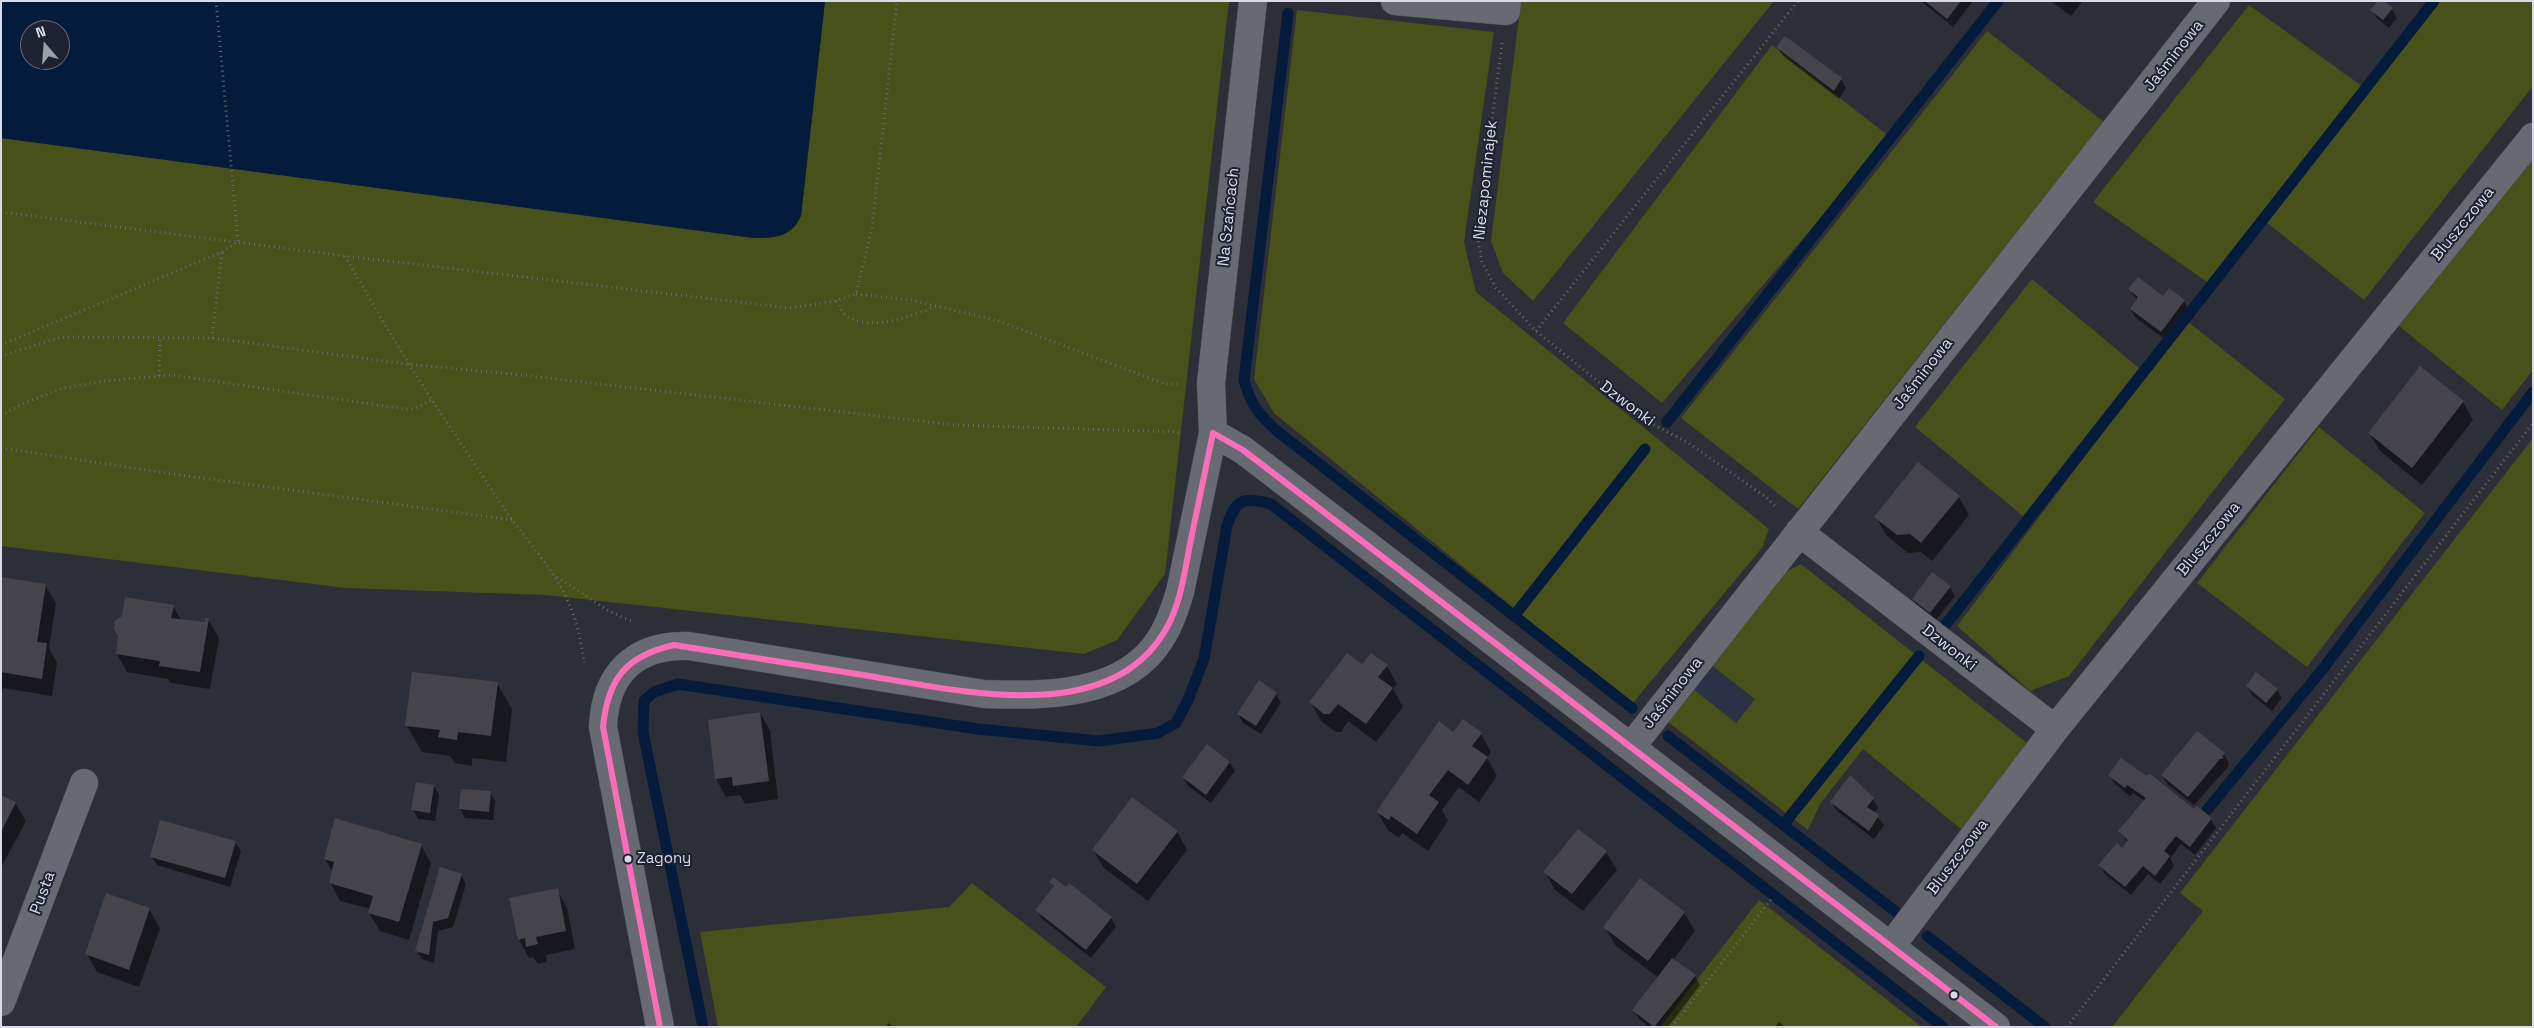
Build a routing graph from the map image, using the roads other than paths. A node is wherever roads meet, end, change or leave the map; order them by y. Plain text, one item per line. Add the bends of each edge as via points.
1 (1253, 1) edge
2 (1395, 1) edge
3 (2216, 1) edge
4 (1507, 6) edge
5 (2533, 137) edge
6 (1213, 433) junction
7 (1799, 532) junction
8 (2055, 730) junction
9 (1631, 747) junction
10 (84, 783) dead end
11 (1890, 946) junction
12 (1, 1002) edge
13 (660, 1027) edge
14 (1996, 1027) edge

1 - 6 street, Na Szańcach via 1212,383
2 - 4 street
3 - 7 street, Jaśminowa
5 - 8 street, Bluszczowa
6 - 9 street via 1243,450
6 - 13 street, Na Szańcach via 1172,617 1150,653 1130,671 1111,679 1081,689 1031,695 984,694 674,645 654,648 621,671 608,694 603,727
7 - 8 street, Dzwonki
7 - 9 street, Jaśminowa
8 - 11 street, Bluszczowa
9 - 11 street
10 - 12 street, Pusta
11 - 14 street

